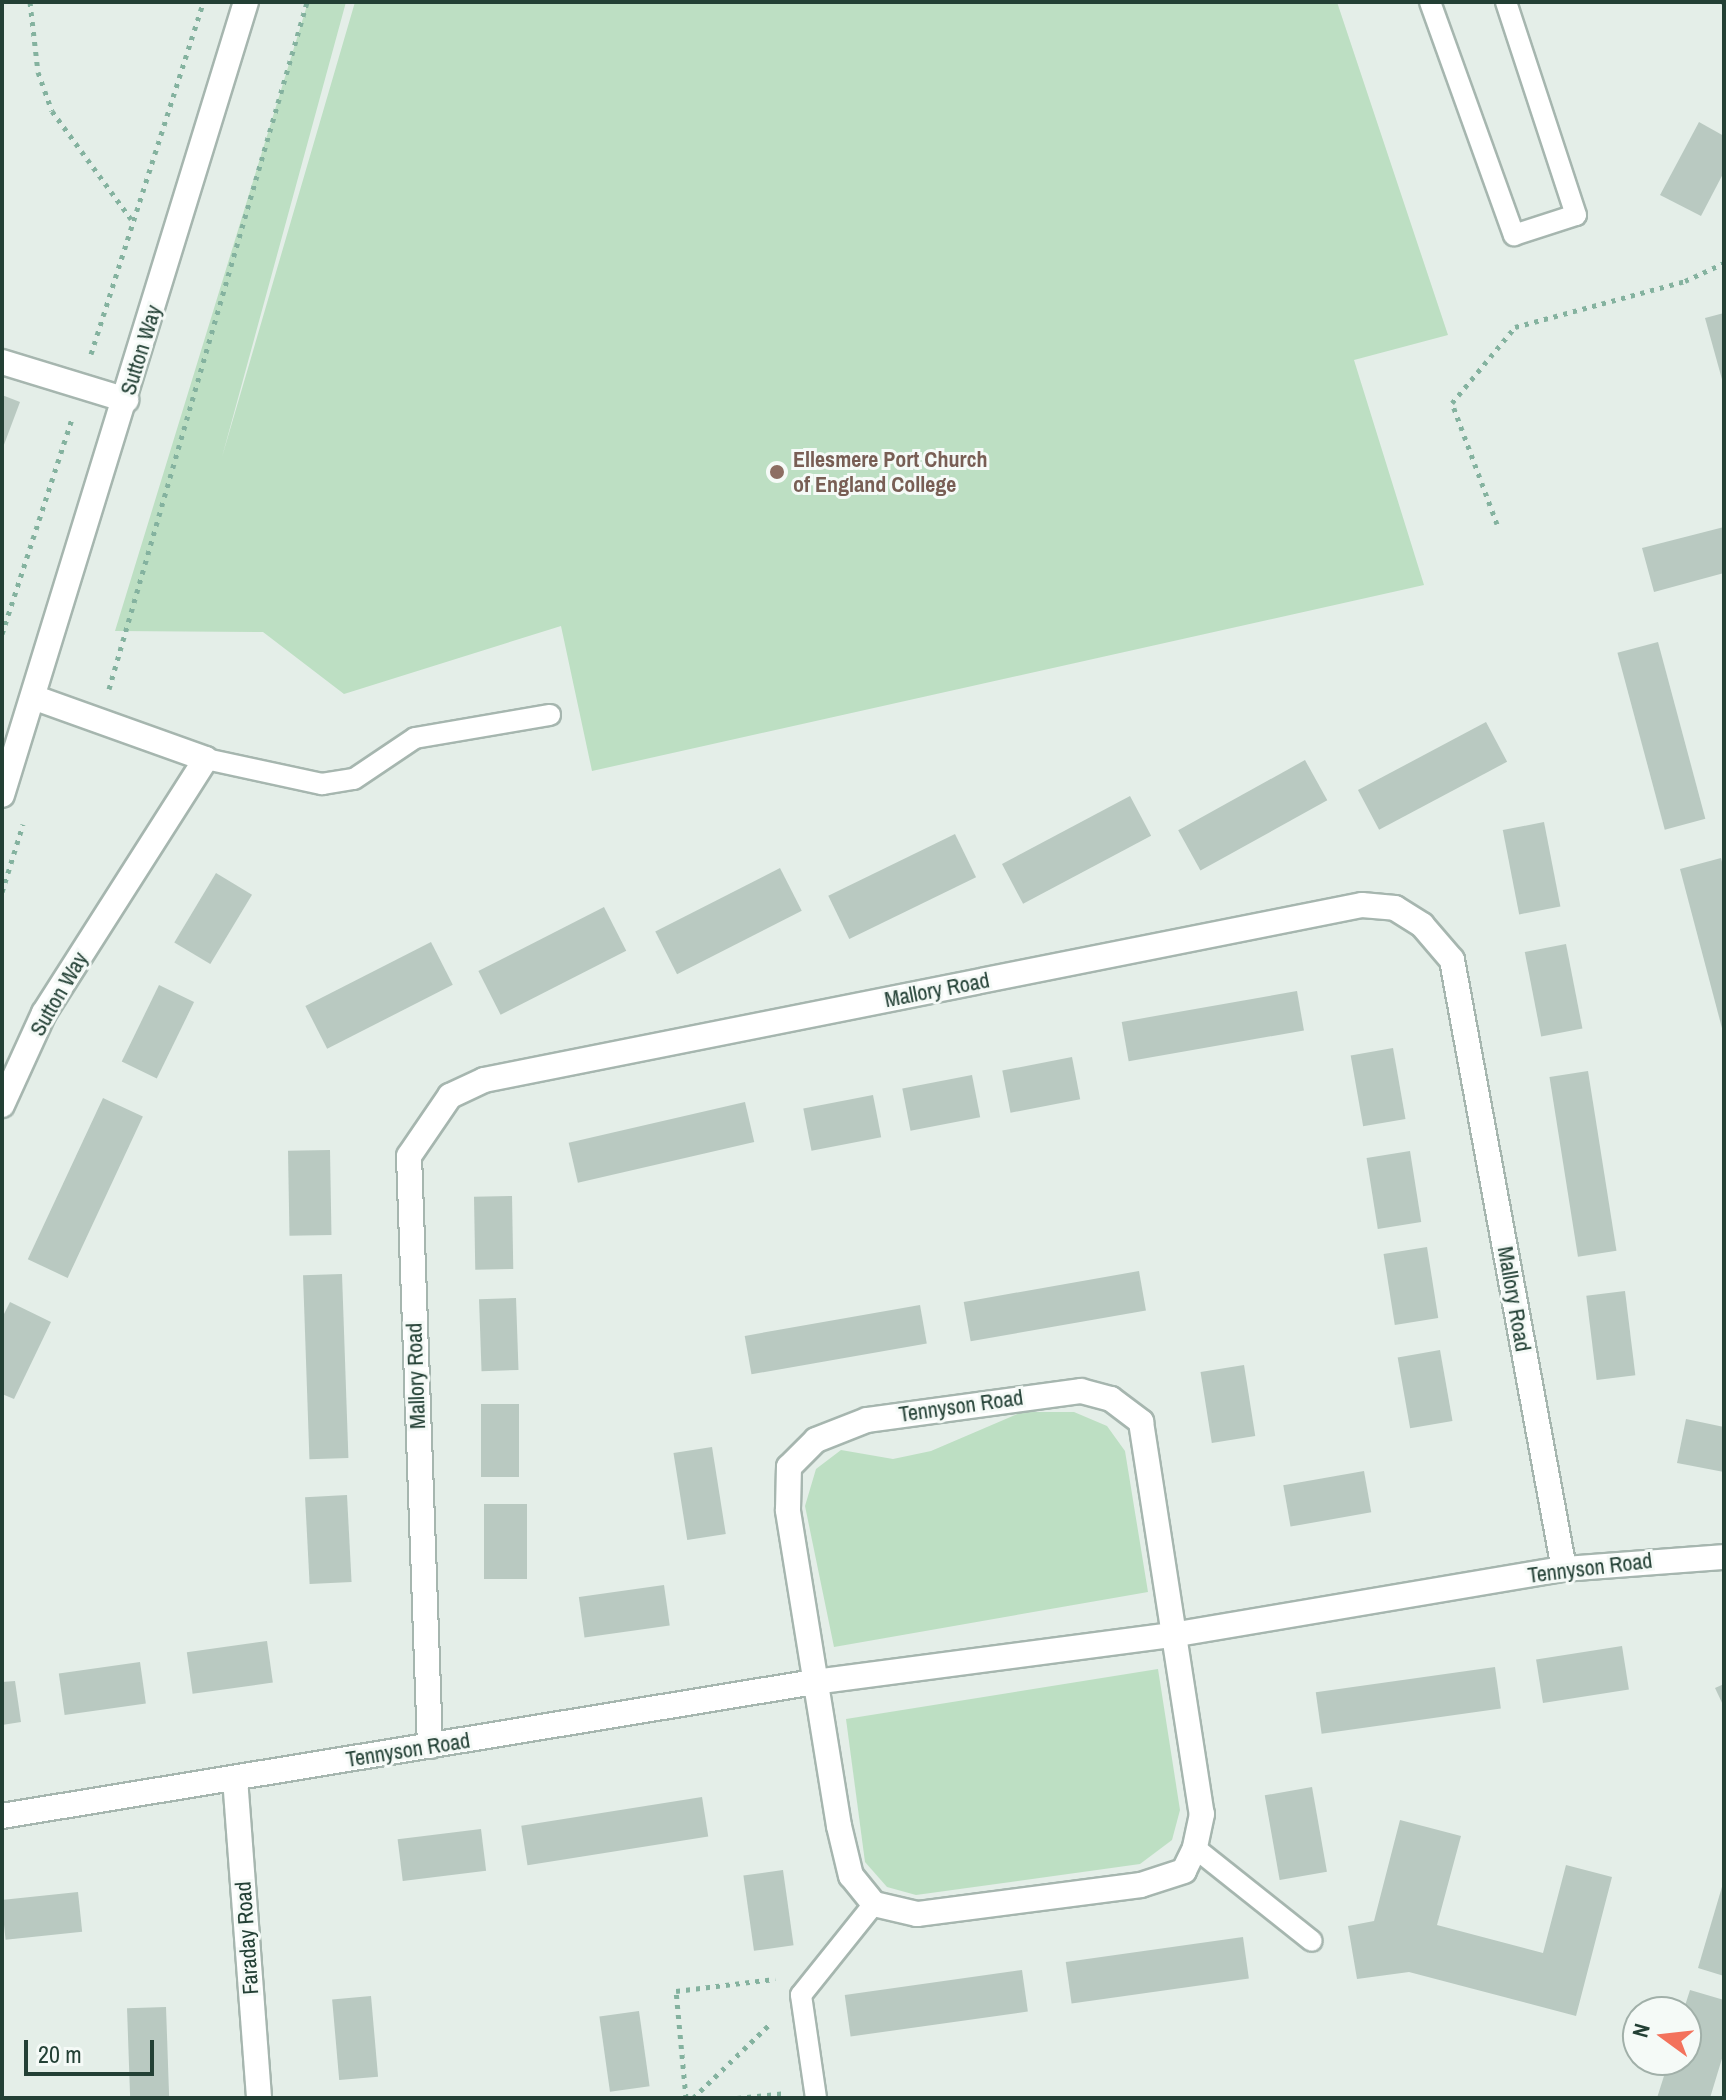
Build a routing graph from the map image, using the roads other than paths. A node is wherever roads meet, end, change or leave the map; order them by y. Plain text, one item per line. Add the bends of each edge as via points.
1 (246, 2) edge
2 (1430, 2) edge
3 (1506, 2) edge
4 (2, 362) edge
5 (126, 400) junction
6 (33, 697) junction
7 (550, 715) dead end
8 (206, 759) junction
9 (2, 795) edge
10 (2, 1105) edge
11 (1724, 1557) edge
12 (1564, 1569) junction
13 (1172, 1635) junction
14 (814, 1682) junction
15 (430, 1746) junction
16 (235, 1778) junction
17 (2, 1816) edge
18 (1195, 1848) junction
19 (874, 1904) junction
20 (1312, 1941) dead end
21 (815, 2094) edge
22 (259, 2098) edge

1 - 5 street, Sutton Way
2 - 3 lane via 1514,235 1576,215
4 - 5 street
5 - 6 street, Sutton Way
6 - 8 street
6 - 9 street, Sutton Way
7 - 8 lane via 415,738 354,779 322,784
8 - 10 street, Sutton Way via 44,1013
11 - 12 street, Tennyson Road
12 - 13 street, Tennyson Road
12 - 15 street, Mallory Road via 1452,960 1422,925 1395,908 1362,905 484,1080 450,1096 409,1156
13 - 14 street, Tennyson Road
13 - 14 street, Tennyson Road via 1141,1422 1111,1399 1081,1391 993,1399 867,1420 816,1440 789,1467 788,1510
13 - 18 street, Tennyson Road via 1202,1814
14 - 15 street, Tennyson Road
14 - 19 street, Tennyson Road via 851,1876
15 - 16 street, Tennyson Road
16 - 17 street, Tennyson Road
16 - 22 street, Faraday Road
18 - 19 street via 1184,1871 1141,1885 917,1914
18 - 20 lane
19 - 21 lane via 801,1995

